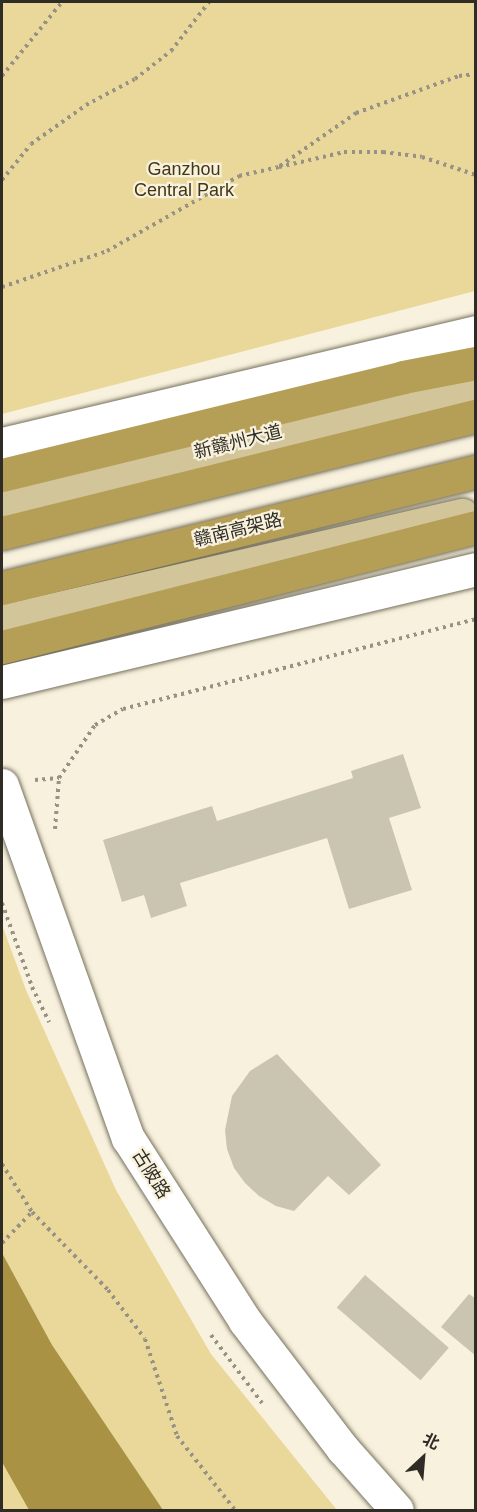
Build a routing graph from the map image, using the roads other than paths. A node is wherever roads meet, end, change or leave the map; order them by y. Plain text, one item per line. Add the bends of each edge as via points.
1 (476, 332) edge
2 (476, 363) edge
3 (476, 384) edge
4 (476, 416) edge
5 (2, 444) edge
6 (476, 472) edge
7 (2, 476) edge
8 (2, 500) edge
9 (476, 511) edge
10 (476, 527) edge
11 (2, 533) edge
12 (476, 569) edge
13 (2, 588) edge
14 (2, 621) edge
15 (2, 647) edge
16 (2, 682) edge
17 (2, 785) edge
18 (397, 1510) edge

1 - 5 street
2 - 7 highway
3 - 8 main road, 新赣州大道
4 - 11 highway
6 - 13 highway, 赣南高架路
9 - 14 main road
10 - 15 highway
12 - 16 street
17 - 18 street, 古陂路 via 128,1138 245,1321 343,1449

